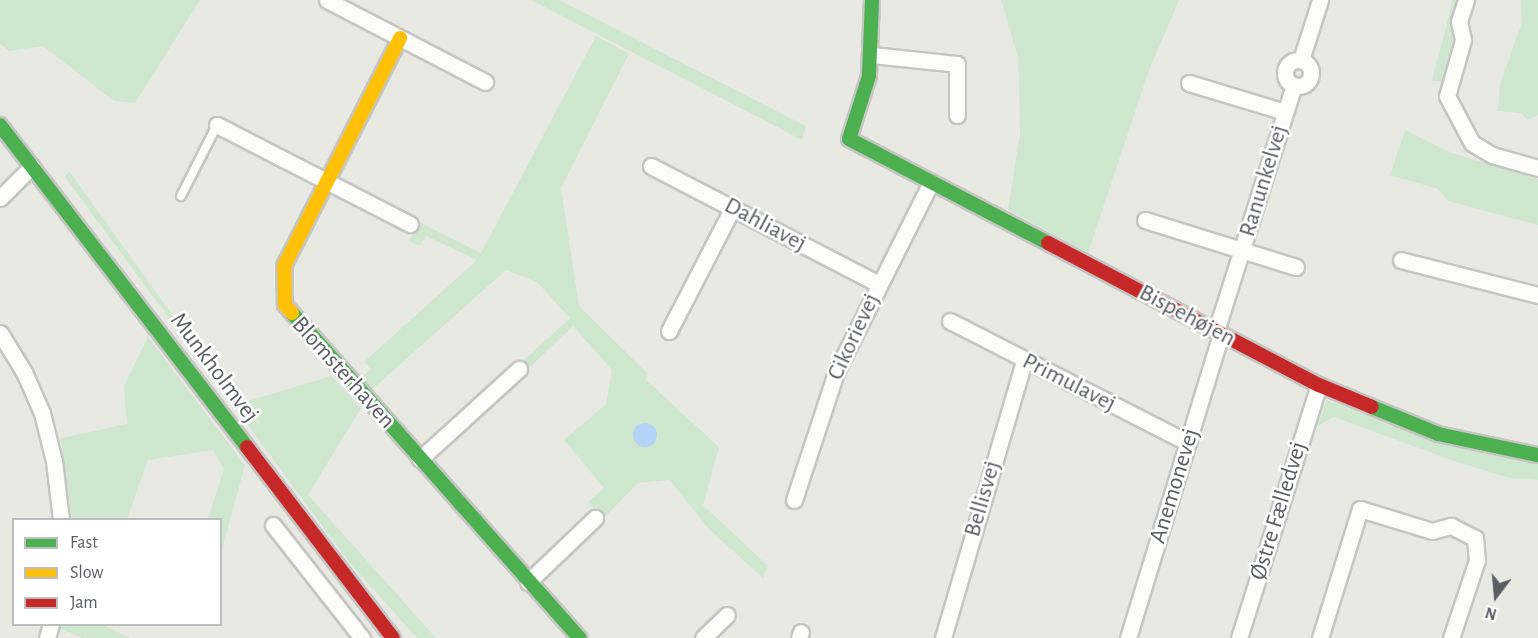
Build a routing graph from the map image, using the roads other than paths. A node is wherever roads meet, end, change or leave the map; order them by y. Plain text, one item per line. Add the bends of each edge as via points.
1 (327, 0) edge
2 (872, 0) edge
3 (1320, 0) edge
4 (1466, 0) edge
5 (400, 38) junction
6 (872, 55) junction
7 (485, 82) dead end
8 (1189, 83) dead end
9 (1285, 112) junction
10 (957, 115) dead end
11 (0, 125) edge
12 (217, 125) joint
13 (32, 166) junction
14 (651, 166) dead end
15 (1538, 168) edge
16 (327, 182) junction
17 (932, 182) junction
18 (181, 196) dead end
19 (0, 198) edge
20 (732, 208) junction
21 (1145, 220) dead end
22 (410, 224) dead end
23 (1243, 250) junction
24 (1401, 260) dead end
25 (1296, 267) dead end
26 (879, 284) junction
27 (1538, 295) edge
28 (950, 321) dead end
29 (669, 332) dead end
30 (0, 333) edge
31 (1218, 333) junction
32 (1024, 361) junction
33 (519, 369) dead end
34 (1319, 385) junction
35 (1188, 443) junction
36 (1538, 455) edge
37 (420, 459) junction
38 (794, 500) dead end
39 (61, 518) edge
40 (595, 518) dead end
41 (273, 525) dead end
42 (528, 582) junction
43 (727, 615) dead end
44 (362, 638) edge
45 (393, 638) edge
46 (580, 638) edge
47 (703, 638) edge
48 (943, 638) edge
49 (1128, 638) edge
50 (1239, 638) edge
51 (1320, 638) edge
52 (1452, 638) edge

1 - 5 street
2 - 6 street
3 - 9 street, Ranunkelvej via 1301,60 1310,68 1311,76 1306,83 1294,85
4 - 15 street via 1459,21 1463,40 1447,96 1472,144 1491,155
5 - 7 street
5 - 16 street, Blomsterhaven
6 - 10 street via 957,64
6 - 17 street, Bispehøjen via 865,92 849,139
8 - 9 street, Ranunkelvej
9 - 23 street, Ranunkelvej
11 - 13 street, Munkholmvej
12 - 16 street
12 - 18 lane
13 - 19 street
13 - 45 street, Munkholmvej
14 - 20 street, Dahliavej
16 - 22 street
16 - 37 street, Blomsterhaven via 284,266 285,305
17 - 26 street, Cikorievej
17 - 31 street, Bispehøjen
20 - 26 street, Dahliavej
20 - 29 street
21 - 23 street, Ranunkelvej
23 - 25 street, Ranunkelvej
23 - 31 street, Ranunkelvej
24 - 27 street
26 - 38 street, Cikorievej via 836,372
28 - 32 street, Primulavej
30 - 39 street via 42,412 54,461
31 - 34 street, Bispehøjen
31 - 35 street, Anemonevej
32 - 35 street, Primulavej
32 - 48 street, Bellisvej
33 - 37 street
34 - 36 street, Bispehøjen via 1438,434
34 - 50 street, Østre Fælledvej
35 - 49 street, Anemonevej
37 - 42 street, Blomsterhaven
40 - 42 street
41 - 44 street
42 - 46 street, Blomsterhaven
43 - 47 street
51 - 52 street via 1360,509 1432,531 1451,526 1475,538 1477,560

